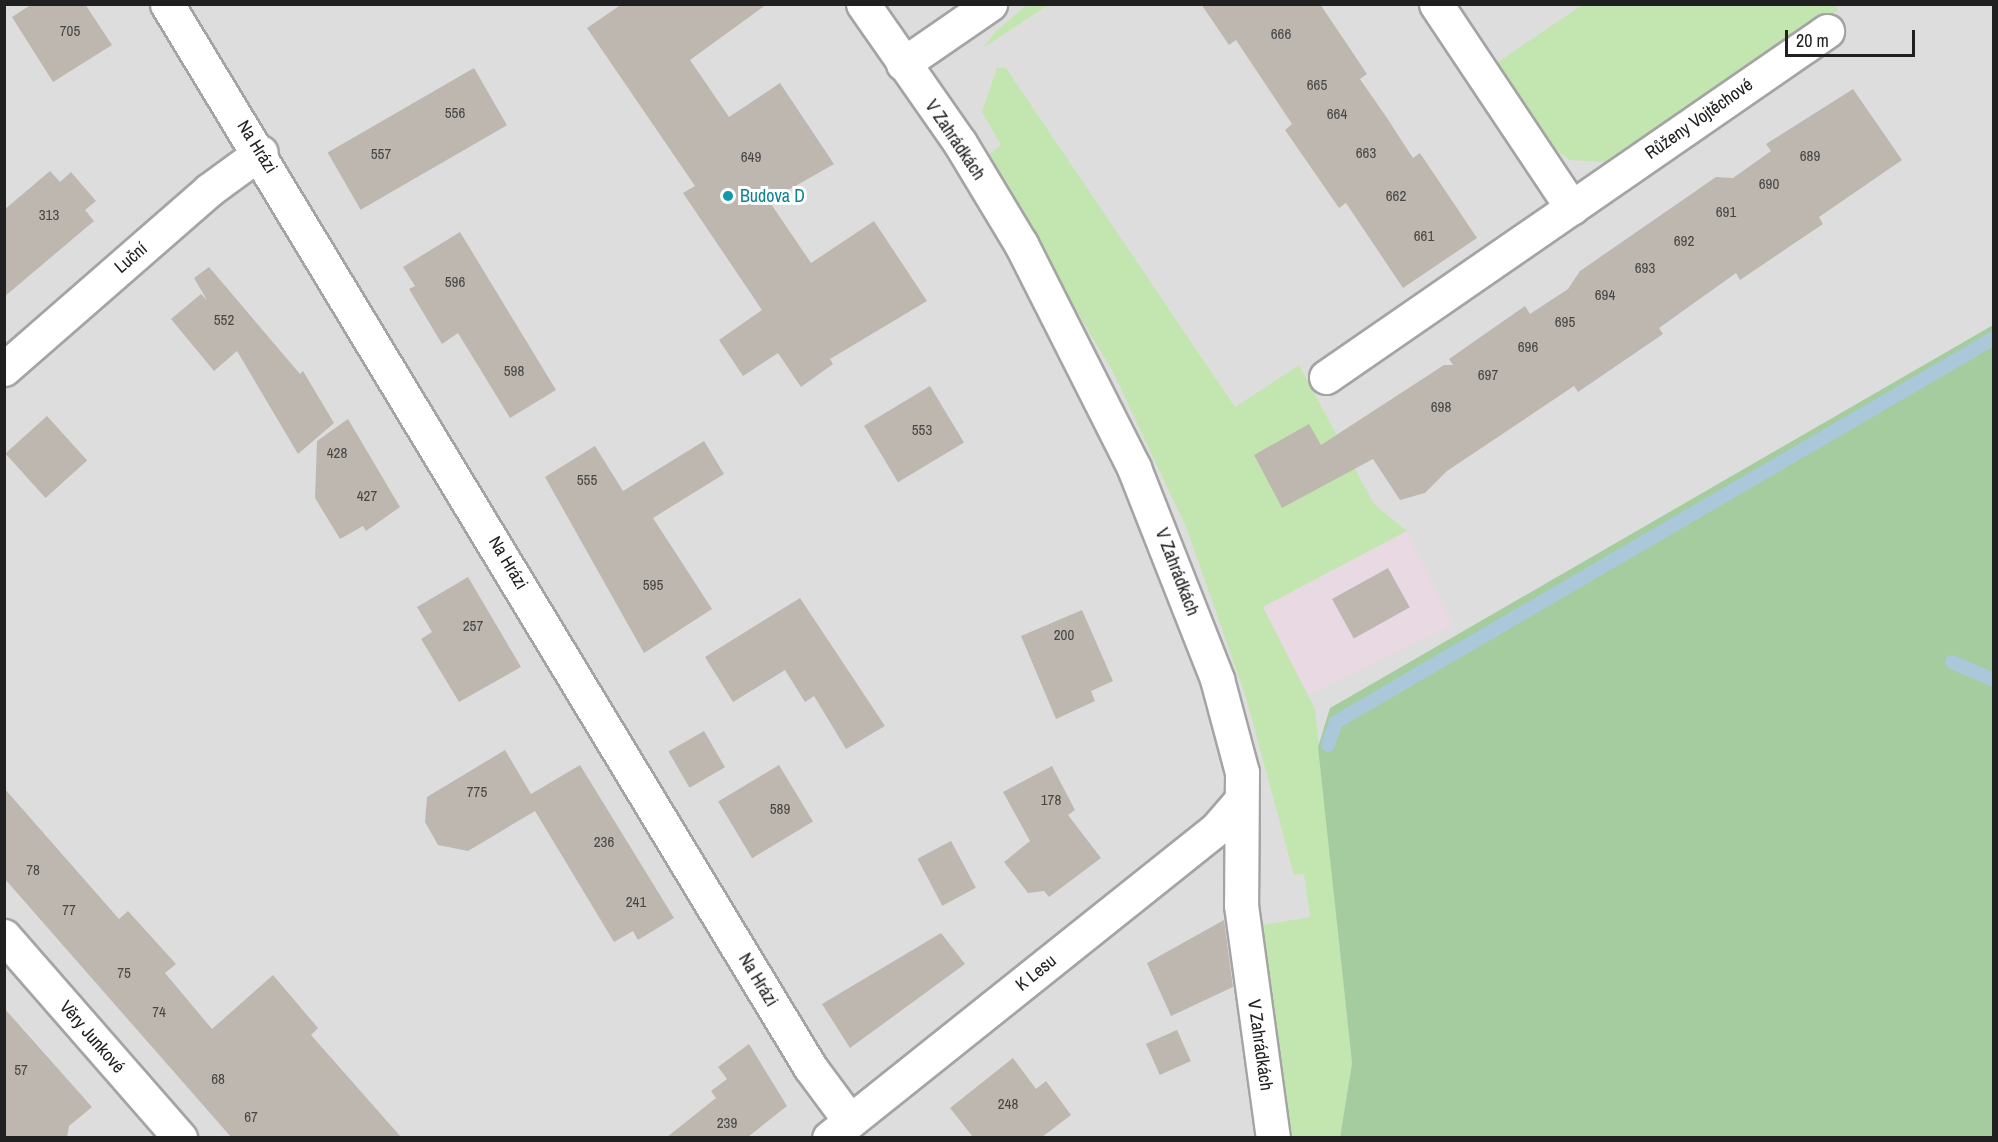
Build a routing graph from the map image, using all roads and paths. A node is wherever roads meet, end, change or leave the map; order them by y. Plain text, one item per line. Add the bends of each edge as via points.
1 (167, 4) edge
2 (862, 4) edge
3 (990, 4) edge
4 (1436, 4) edge
5 (1827, 31) dead end
6 (903, 64) junction
7 (261, 152) junction
8 (1572, 208) junction
9 (4, 369) edge
10 (1326, 377) dead end
11 (1238, 804) junction
12 (4, 936) edge
13 (839, 1129) edge
14 (180, 1137) edge
15 (1273, 1137) edge

1 - 7 street, Na Hrázi
2 - 6 street, V Zahrádkách
3 - 6 street
4 - 8 street
5 - 8 street, Růženy Vojtěchové
6 - 11 street, V Zahrádkách via 960,143 1021,244 1138,478 1217,679 1242,772
7 - 9 street, Luční via 209,190
7 - 13 street, Na Hrázi via 810,1066
8 - 10 street, Růženy Vojtěchové
11 - 13 street, K Lesu via 1216,829
11 - 15 street, V Zahrádkách via 1241,906
12 - 14 street, Věry Junkové

